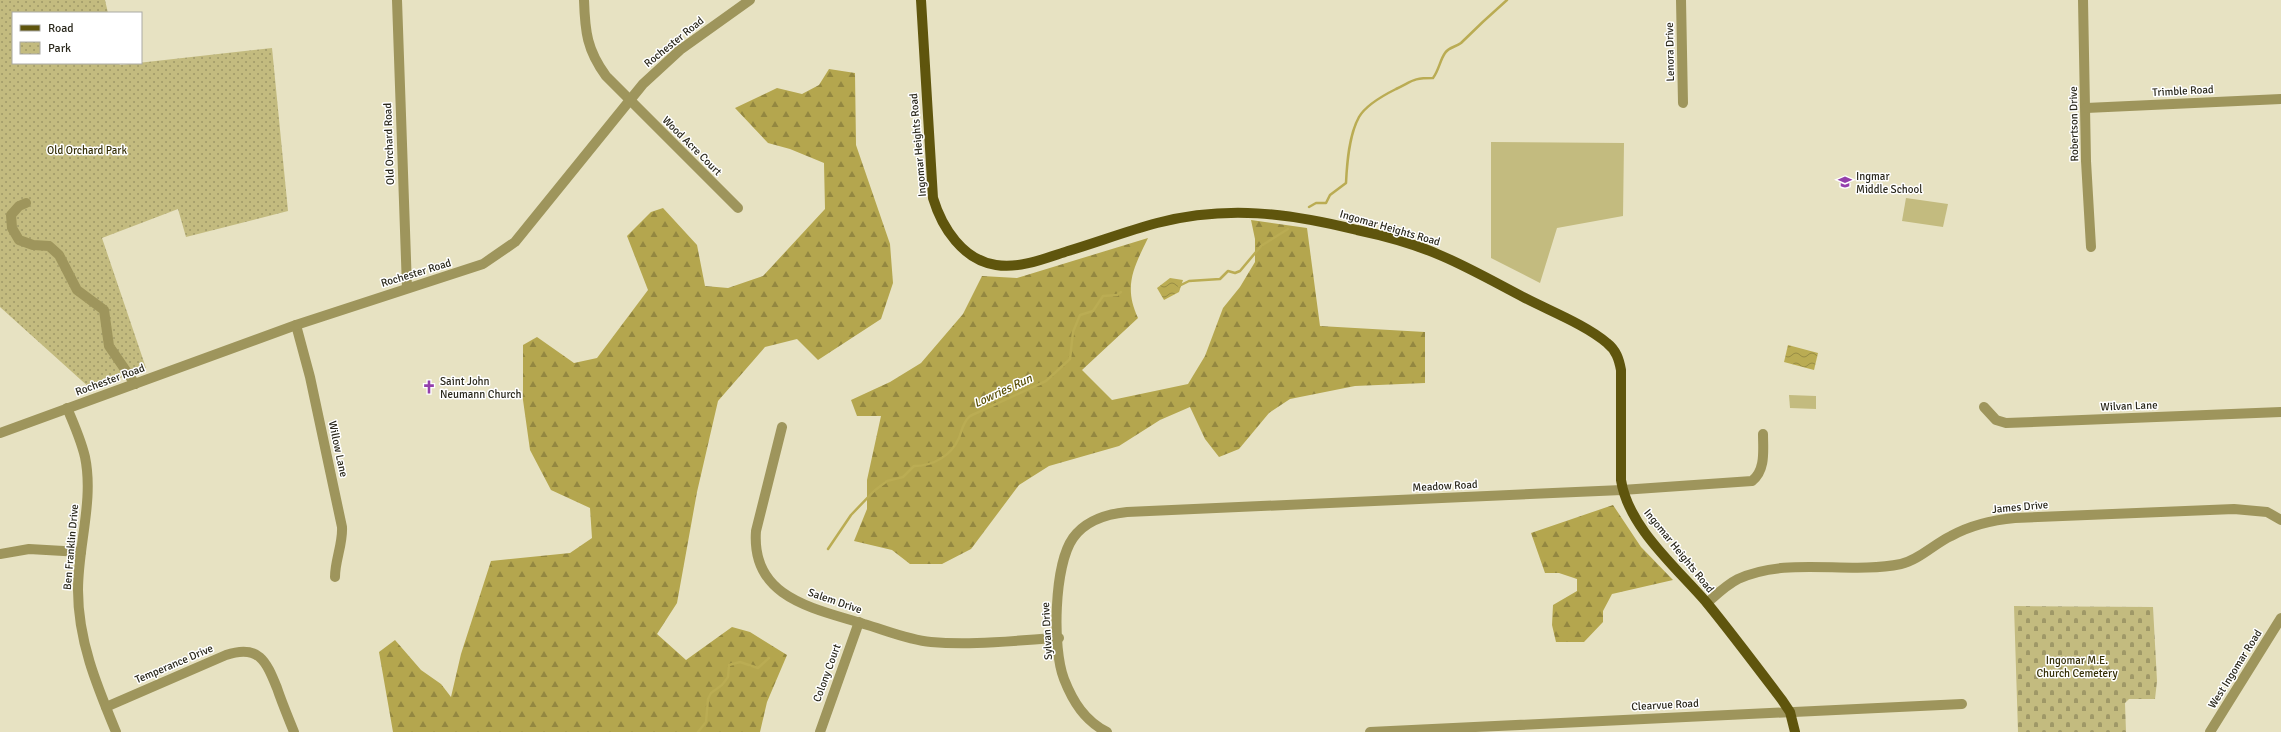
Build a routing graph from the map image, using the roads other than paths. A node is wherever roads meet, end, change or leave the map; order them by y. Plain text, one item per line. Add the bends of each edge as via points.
1 (396, 0) edge
2 (584, 0) edge
3 (750, 0) edge
4 (921, 0) edge
5 (1681, 0) edge
6 (2083, 0) edge
7 (2281, 99) edge
8 (630, 100) junction
9 (1683, 102) dead end
10 (2086, 108) junction
11 (26, 203) dead end
12 (738, 208) dead end
13 (2091, 247) dead end
14 (407, 288) junction
15 (296, 325) junction
16 (135, 384) junction
17 (1984, 407) dead end
18 (67, 408) junction
19 (2281, 412) edge
20 (782, 427) dead end
21 (1, 431) edge
22 (1763, 434) dead end
23 (1622, 490) junction
24 (2281, 520) edge
25 (1091, 523) joint
26 (81, 552) junction
27 (0, 554) edge
28 (335, 578) dead end
29 (1707, 604) junction
30 (2281, 618) edge
31 (859, 622) junction
32 (1059, 638) junction
33 (1962, 704) dead end
34 (106, 707) junction
35 (1790, 712) junction
36 (116, 732) edge
37 (294, 732) edge
38 (820, 732) edge
39 (1107, 732) edge
40 (1370, 732) edge
41 (1795, 732) edge
42 (2210, 732) edge

1 - 14 street, Old Orchard Road
2 - 8 street, Wood Acre Court via 585,31 592,56 613,86
3 - 8 street, Rochester Road via 668,60
4 - 23 main road, Ingomar Heights Road via 934,198 943,225 968,252 988,264 1019,265 1158,223 1189,216 1231,212 1292,215 1424,248 1583,328 1611,347 1619,359 1621,370
5 - 9 street, Lenora Drive
6 - 10 street, Robertson Drive
7 - 10 street, Trimble Road
8 - 12 street, Wood Acre Court
8 - 14 street, Rochester Road via 512,245 483,264
10 - 13 street, Robertson Drive
11 - 16 street via 19,206 11,215 12,228 19,240 33,245 49,246 59,255 77,290 104,310 109,346
14 - 15 street, Rochester Road
15 - 16 street, Rochester Road
15 - 28 street, Willow Lane via 310,377 342,527
16 - 18 street, Rochester Road
17 - 19 street, Wilvan Lane via 1996,420 2006,423
18 - 21 street, Rochester Road
18 - 26 street, Ben Franklin Drive via 81,444 87,474
20 - 31 street, Salem Drive via 756,531 757,558 762,571 783,594 809,606
22 - 23 street, Meadow Road via 1760,474 1752,481
23 - 25 street, Meadow Road via 1127,512 1114,513
23 - 29 main road, Ingomar Heights Road via 1639,524
24 - 29 street, James Drive via 2267,512 2234,509 1993,520 1951,536 1902,564 1769,571 1736,580
25 - 32 street, Sylvan Drive via 1074,537 1064,558 1058,595
26 - 27 street via 29,549
26 - 34 street, Ben Franklin Drive via 78,590 83,636 91,670
29 - 35 main road, Ingomar Heights Road
30 - 42 street, West Ingomar Road
31 - 32 street, Salem Drive via 920,641 932,642
31 - 38 street, Colony Court
32 - 39 street, Sylvan Drive via 1063,677 1074,699 1085,717
33 - 35 street, Clearvue Road
34 - 36 street, Ben Franklin Drive
34 - 37 street, Temperance Drive via 238,651 254,654 266,662
35 - 40 street, Clearvue Road
35 - 41 main road, Ingomar Heights Road

